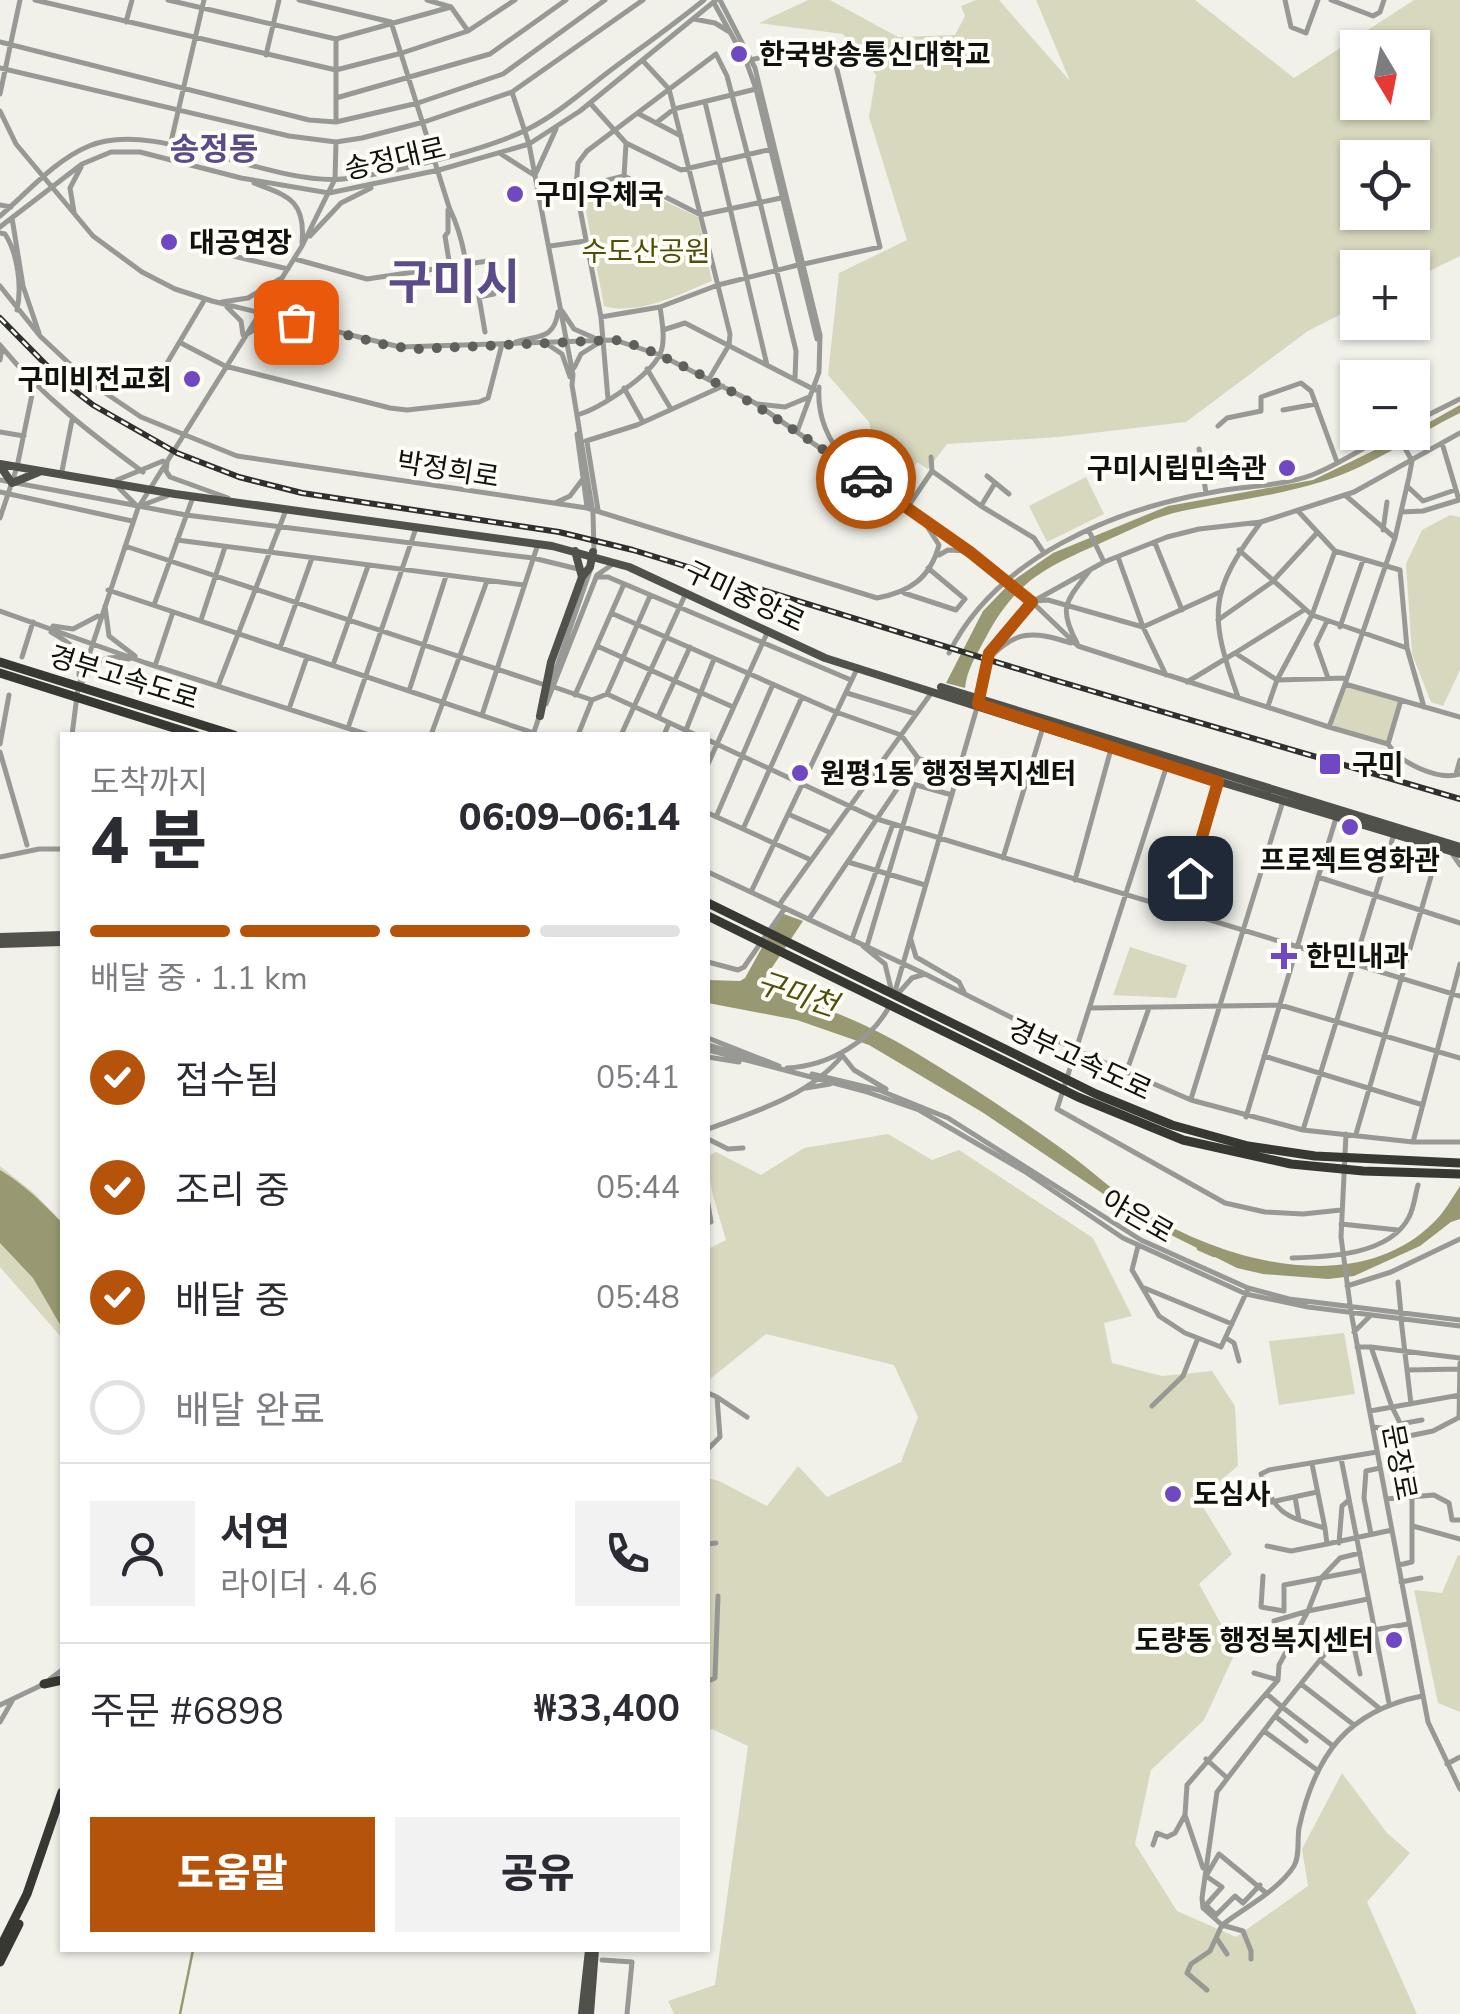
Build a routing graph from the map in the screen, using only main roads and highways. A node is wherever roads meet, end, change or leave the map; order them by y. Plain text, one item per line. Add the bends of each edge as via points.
1 (0, 463) edge
2 (18, 465) junction
3 (43, 472) junction
4 (116, 482) junction
5 (148, 487) junction
6 (575, 551) junction
7 (593, 554) junction
8 (585, 571) junction
9 (0, 662) edge
10 (0, 673) edge
11 (44, 682) junction
12 (978, 701) junction
13 (116, 704) junction
14 (540, 716) road end
15 (188, 732) edge
16 (223, 732) edge
17 (1457, 851) edge
18 (710, 904) edge
19 (710, 917) edge
20 (0, 940) edge
21 (60, 942) edge
22 (60, 942) edge
23 (1079, 1092) junction
24 (1311, 1161) junction
25 (1460, 1163) edge
26 (1460, 1174) edge
27 (60, 1676) edge
28 (44, 1684) road end
29 (60, 1798) edge
30 (60, 1818) edge
31 (0, 1948) edge
32 (592, 1952) edge
33 (0, 1962) edge
34 (586, 2014) edge

1 - 2 main road, 구미중앙로
1 - 3 main road via 12,482
2 - 3 main road, 구미중앙로
2 - 4 main road, 구미중앙로
3 - 4 main road, 구미중앙로
4 - 5 main road, 구미중앙로
5 - 6 main road, 구미중앙로
5 - 7 main road, 구미중앙로 via 534,540
6 - 7 main road, 구미중앙로
6 - 8 main road
7 - 8 main road
7 - 12 main road, 구미중앙로 via 676,583 815,648
7 - 12 main road, 구미중앙로 via 825,658
8 - 14 main road
9 - 11 highway, 경부고속도로
10 - 11 highway, 경부고속도로
11 - 13 highway, 경부고속도로
12 - 17 main road, 구미중앙로
12 - 17 main road, 구미중앙로 via 1111,749
13 - 15 highway, 경부고속도로
13 - 16 highway, 경부고속도로
18 - 23 highway, 경부고속도로 via 1046,1069
19 - 23 highway, 경부고속도로
20 - 21 main road
20 - 22 main road
23 - 24 highway, 경부고속도로 via 1183,1140 1240,1155
24 - 25 highway, 경부고속도로
24 - 26 highway, 경부고속도로
27 - 28 highway
29 - 31 highway via 27,1894
30 - 33 highway
32 - 34 main road

